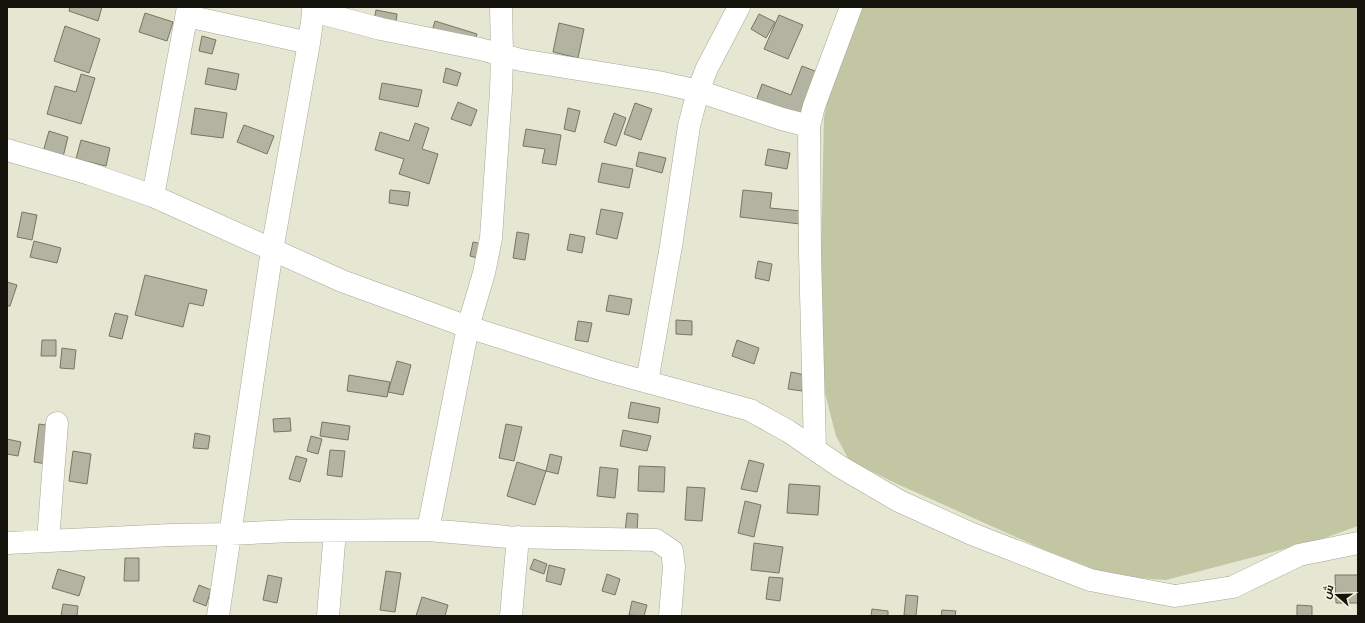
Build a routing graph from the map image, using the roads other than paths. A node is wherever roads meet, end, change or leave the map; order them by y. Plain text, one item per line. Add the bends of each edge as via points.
1 (501, 7) edge
2 (739, 7) edge
3 (851, 7) edge
4 (313, 9) edge
5 (188, 12) edge
6 (309, 43) junction
7 (502, 54) junction
8 (698, 91) junction
9 (809, 126) junction
10 (7, 150) edge
11 (153, 196) junction
12 (272, 250) junction
13 (468, 326) junction
14 (647, 382) junction
15 (57, 423) dead end
16 (815, 449) junction
17 (428, 530) junction
18 (335, 531) junction
19 (230, 534) junction
20 (518, 537) junction
21 (48, 541) junction
22 (7, 543) edge
23 (1358, 544) edge
24 (218, 616) edge
25 (328, 616) edge
26 (512, 616) edge
27 (670, 616) edge

1 - 7 street
2 - 8 street via 707,68
3 - 9 street
4 - 6 street
4 - 7 street via 381,29
5 - 6 street
5 - 11 street
6 - 12 street
7 - 8 street via 521,60
7 - 13 street via 491,238 484,273
8 - 9 street
8 - 14 street via 689,126
9 - 16 street
10 - 11 street via 90,174
11 - 12 street
12 - 13 street via 342,281
12 - 19 street
13 - 14 street
13 - 17 street
14 - 16 street via 750,410
15 - 21 street
16 - 23 street via 899,501 972,534 1090,580 1175,596 1234,587 1299,555
17 - 18 street
17 - 20 street
18 - 19 street
18 - 25 street
19 - 21 street
19 - 24 street
20 - 26 street
20 - 27 street via 656,540 672,551 674,567
21 - 22 street

